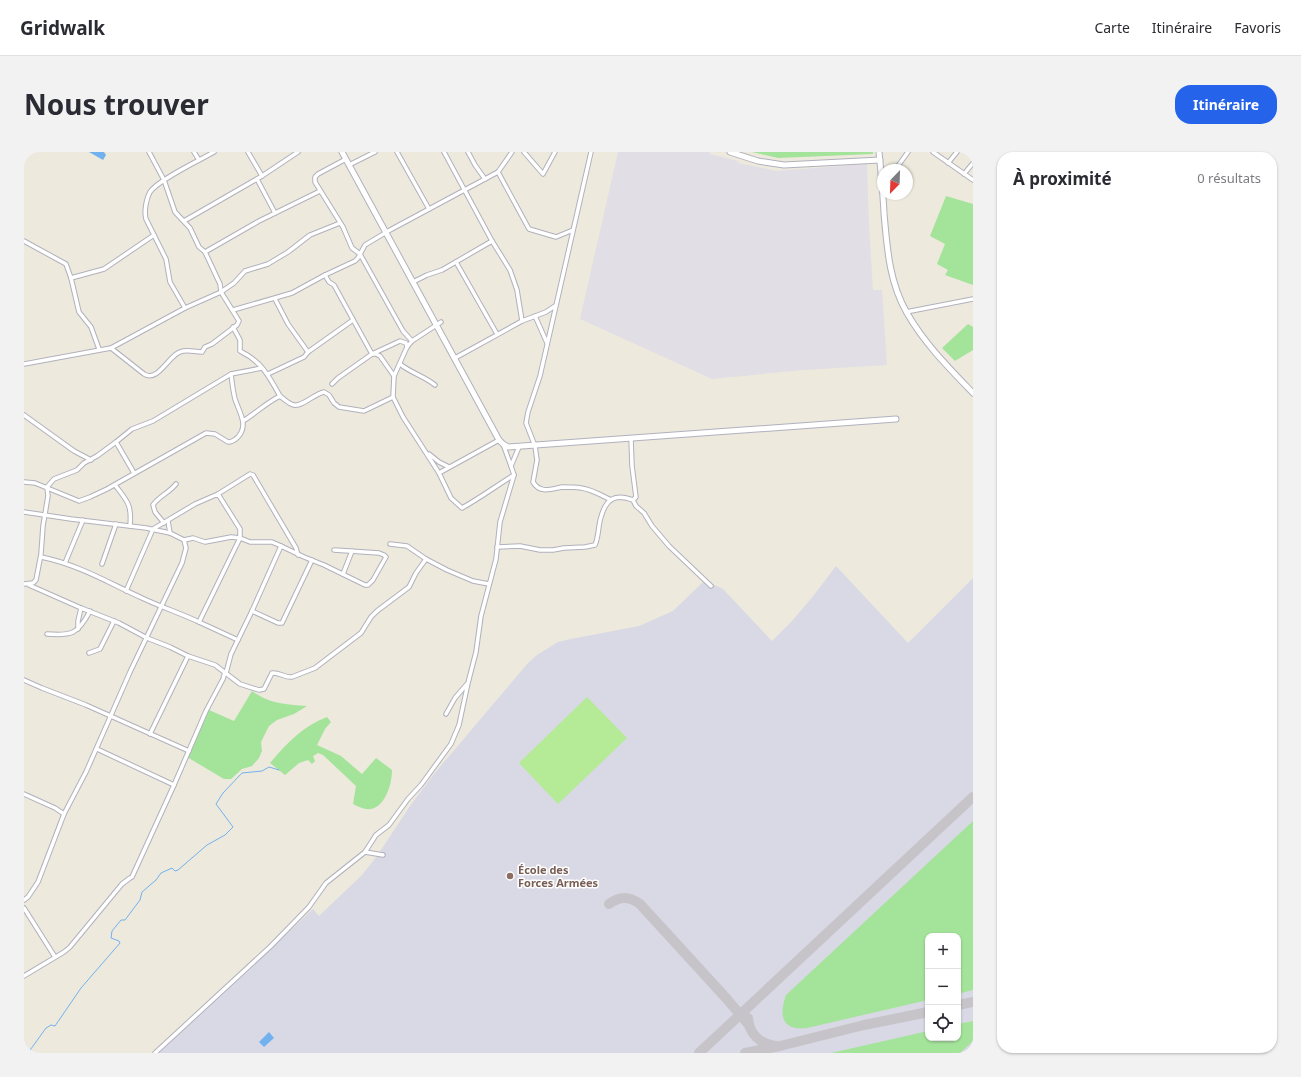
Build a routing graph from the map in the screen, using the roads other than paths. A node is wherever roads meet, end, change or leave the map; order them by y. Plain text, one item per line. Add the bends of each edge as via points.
1 (149, 152) edge
2 (194, 152) edge
3 (214, 152) edge
4 (248, 152) edge
5 (298, 152) edge
6 (342, 152) edge
7 (374, 152) edge
8 (397, 152) edge
9 (444, 152) edge
10 (468, 152) edge
11 (512, 152) edge
12 (524, 152) edge
13 (555, 152) edge
14 (592, 152) edge
15 (730, 152) edge
16 (879, 152) edge
17 (908, 152) edge
18 (933, 152) edge
19 (957, 152) edge
20 (346, 159) junction
21 (199, 160) junction
22 (880, 160) junction
23 (973, 163) edge
24 (349, 164) junction
25 (880, 164) edge
26 (899, 164) edge
27 (948, 164) junction
28 (498, 172) junction
29 (964, 174) junction
30 (262, 176) junction
31 (257, 178) junction
32 (485, 179) junction
33 (164, 180) junction
34 (973, 180) edge
35 (464, 190) junction
36 (320, 191) junction
37 (884, 200) edge
38 (428, 209) junction
39 (275, 213) junction
40 (184, 221) junction
41 (340, 223) junction
42 (573, 230) junction
43 (386, 233) junction
44 (154, 235) junction
45 (24, 241) edge
46 (492, 242) junction
47 (205, 252) junction
48 (360, 254) junction
49 (456, 262) junction
50 (325, 275) junction
51 (72, 278) junction
52 (413, 282) junction
53 (222, 292) junction
54 (275, 299) junction
55 (973, 299) edge
56 (555, 306) junction
57 (185, 308) junction
58 (233, 310) junction
59 (906, 312) junction
60 (535, 316) junction
61 (353, 320) junction
62 (522, 321) junction
63 (439, 323) junction
64 (233, 327) junction
65 (497, 334) junction
66 (412, 341) junction
67 (547, 343) junction
68 (407, 347) junction
69 (111, 348) junction
70 (99, 349) junction
71 (308, 352) junction
72 (372, 354) junction
73 (455, 358) junction
74 (24, 364) edge
75 (400, 364) junction
76 (262, 368) junction
77 (231, 374) junction
78 (268, 374) junction
79 (394, 376) junction
80 (332, 384) dead end
81 (435, 385) dead end
82 (973, 393) edge
83 (280, 396) junction
84 (392, 397) junction
85 (24, 416) edge
86 (896, 419) dead end
87 (243, 421) junction
88 (631, 438) junction
89 (116, 442) junction
90 (501, 442) junction
91 (534, 446) junction
92 (519, 447) junction
93 (426, 452) junction
94 (91, 460) junction
95 (511, 466) junction
96 (449, 467) junction
97 (134, 473) junction
98 (439, 473) junction
99 (514, 475) junction
100 (24, 482) edge
101 (176, 484) dead end
102 (115, 485) junction
103 (47, 487) junction
104 (218, 494) junction
105 (611, 500) junction
106 (633, 500) junction
107 (24, 512) edge
108 (44, 515) junction
109 (83, 520) junction
110 (168, 521) junction
111 (164, 523) junction
112 (116, 524) junction
113 (130, 526) junction
114 (153, 529) junction
115 (170, 533) junction
116 (240, 538) junction
117 (184, 540) junction
118 (390, 544) dead end
119 (281, 546) junction
120 (497, 548) junction
121 (334, 550) dead end
122 (352, 551) junction
123 (298, 555) junction
124 (41, 556) junction
125 (426, 559) junction
126 (312, 560) junction
127 (65, 563) junction
128 (102, 564) dead end
129 (343, 574) junction
130 (24, 584) edge
131 (29, 584) junction
132 (489, 584) junction
133 (711, 586) dead end
134 (126, 591) junction
135 (161, 607) junction
136 (82, 608) junction
137 (90, 611) junction
138 (252, 611) junction
139 (114, 620) junction
140 (199, 622) junction
141 (78, 629) junction
142 (47, 634) dead end
143 (147, 638) junction
144 (238, 640) junction
145 (89, 653) dead end
146 (188, 656) junction
147 (226, 672) junction
148 (24, 680) edge
149 (468, 683) junction
150 (446, 714) dead end
151 (111, 717) junction
152 (150, 734) junction
153 (97, 749) junction
154 (189, 751) junction
155 (174, 785) junction
156 (24, 794) edge
157 (64, 814) junction
158 (365, 852) junction
159 (383, 855) dead end
160 (24, 900) edge
161 (24, 908) edge
162 (55, 957) junction
163 (24, 976) edge
164 (155, 1053) edge

1 - 33 street
2 - 21 street
3 - 21 street
4 - 30 street
5 - 30 street
6 - 20 street
7 - 24 street
8 - 38 street
9 - 35 street
10 - 32 street
11 - 28 street
12 - 13 street via 543,174
14 - 42 street
15 - 22 street via 758,161 784,165
16 - 22 street
17 - 26 street
18 - 27 street
19 - 27 street
20 - 24 street
20 - 36 street via 315,177
21 - 33 street
22 - 25 street
23 - 29 street
24 - 43 street
27 - 29 street
28 - 32 street
28 - 42 street via 529,229 556,237
29 - 34 street
30 - 31 street
31 - 39 street
31 - 40 street
32 - 35 street
33 - 40 street via 175,212
33 - 44 street via 150,192 145,210 146,219
35 - 38 street
35 - 46 street
36 - 39 street
36 - 41 street
37 - 59 street via 890,267
38 - 43 street
39 - 47 street
40 - 47 street via 199,247
41 - 48 street via 352,248
41 - 53 street via 310,235 268,264 245,272
42 - 56 street
43 - 48 street via 365,245
43 - 52 street
44 - 51 street via 104,269
44 - 57 street via 166,259 170,282
45 - 51 street via 66,264
46 - 49 street
46 - 62 street via 510,270 517,290
47 - 53 street
48 - 50 street via 355,261
48 - 66 street via 403,331
49 - 52 street
49 - 65 street
50 - 54 street
50 - 61 street via 334,285
51 - 70 street via 78,312 91,327
52 - 63 street
53 - 57 street
53 - 58 street
54 - 58 street
54 - 71 street via 288,324
55 - 59 street
56 - 60 street
56 - 67 street
57 - 69 street
58 - 64 street via 239,320
59 - 82 street via 930,346
60 - 62 street
60 - 67 street
61 - 71 street
61 - 72 street
62 - 65 street
63 - 66 street
63 - 73 street
64 - 69 street via 205,347 202,352 178,352 157,373 148,377
64 - 76 street via 240,340 240,351 250,356
65 - 73 street
66 - 68 street
67 - 91 street via 526,423
68 - 72 street via 406,343 400,341
68 - 75 street
69 - 70 street
70 - 74 street
71 - 78 street via 304,357
72 - 79 street via 380,356
72 - 80 street
73 - 90 street
75 - 79 street
75 - 81 street
76 - 77 street
76 - 78 street
77 - 87 street via 236,402
77 - 89 street via 153,421 132,429
78 - 83 street
79 - 84 street
83 - 84 street via 294,405 300,405 317,393 324,392 339,407 364,411
83 - 87 street
84 - 93 street
85 - 94 street
86 - 88 street
87 - 97 street via 242,433 235,440 228,442 215,434 206,433
88 - 91 street
88 - 106 street via 636,497
89 - 94 street
89 - 97 street
90 - 92 street via 508,447
90 - 95 street
90 - 96 street
91 - 92 street
91 - 105 street via 538,465 533,482 541,490 580,488
92 - 95 street
93 - 96 street
93 - 98 street
94 - 103 street via 77,470 54,479
95 - 99 street
96 - 98 street
97 - 102 street
98 - 99 street via 451,498 462,508
99 - 120 street via 500,522
100 - 103 street
101 - 111 street via 153,505
102 - 103 street via 79,501
102 - 113 street via 129,504
103 - 108 street
104 - 110 street via 195,504
104 - 116 street via 240,529
104 - 123 street via 250,474 253,475
105 - 106 street via 624,496
105 - 120 street via 601,517 595,544 553,550 520,546
106 - 133 street via 670,546
107 - 108 street
108 - 109 street
108 - 124 street
109 - 112 street
109 - 127 street
110 - 111 street
110 - 115 street
111 - 114 street
112 - 113 street
112 - 128 street
113 - 114 street
114 - 115 street
114 - 134 street
115 - 117 street
116 - 117 street via 231,537 205,542 193,538
116 - 119 street via 250,542 272,542
116 - 140 street
117 - 135 street via 186,548 182,563
118 - 125 street via 407,546
119 - 123 street
119 - 138 street
120 - 132 street
121 - 122 street
122 - 129 street
122 - 129 street via 379,553 386,557 368,584 365,585
123 - 126 street
124 - 127 street
124 - 131 street via 36,580
125 - 132 street via 462,577
125 - 147 street via 409,587 377,611 361,633 315,668 289,677 272,673 266,687 259,690 240,684
126 - 129 street
126 - 138 street via 282,623
127 - 134 street
130 - 131 street
131 - 136 street
132 - 149 street
134 - 135 street
135 - 140 street
135 - 143 street
136 - 137 street
136 - 141 street
137 - 139 street
137 - 141 street
138 - 144 street
139 - 143 street
139 - 145 street via 100,649
140 - 144 street
141 - 142 street via 71,634
143 - 146 street
143 - 151 street
144 - 147 street via 230,654
146 - 147 street via 215,665
146 - 152 street
147 - 154 street
148 - 151 street
149 - 150 street
149 - 158 street via 459,725 451,744 421,786 389,825 376,835
151 - 152 street
151 - 153 street
152 - 154 street
153 - 155 street
153 - 157 street
154 - 155 street
155 - 162 street via 132,877 122,884 70,947
156 - 157 street
157 - 160 street via 38,882
158 - 159 street
158 - 164 street via 326,883 309,907 271,946
161 - 162 street
162 - 163 street

